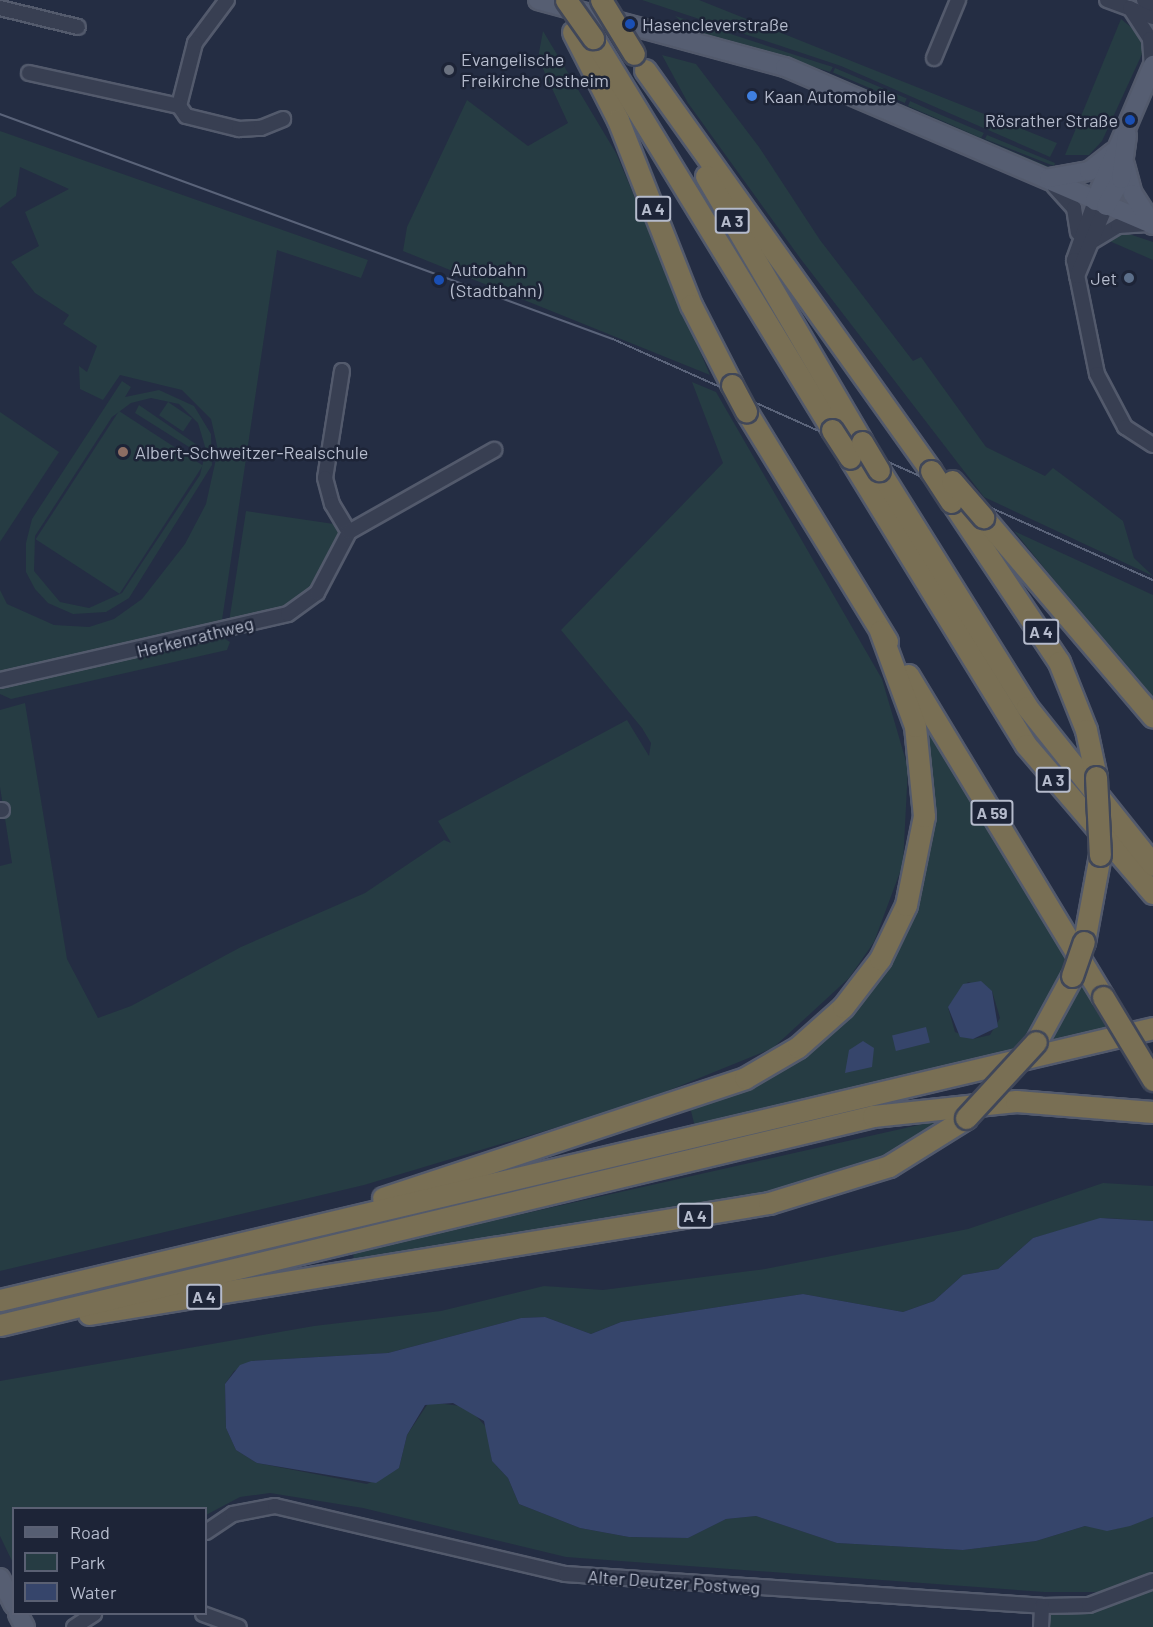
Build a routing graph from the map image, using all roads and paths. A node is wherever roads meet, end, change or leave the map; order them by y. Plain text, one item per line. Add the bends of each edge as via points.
1 (227, 0) edge
2 (538, 0) edge
3 (558, 0) edge
4 (566, 0) edge
5 (572, 0) edge
6 (601, 0) edge
7 (958, 0) edge
8 (1107, 0) edge
9 (1144, 0) edge
10 (1153, 4) edge
11 (0, 8) edge
12 (1130, 8) junction
13 (1153, 17) edge
14 (78, 27) dead end
15 (583, 35) junction
16 (713, 46) junction
17 (934, 58) dead end
18 (639, 62) junction
19 (1152, 66) edge
20 (29, 73) dead end
21 (179, 106) junction
22 (283, 119) dead end
23 (1119, 157) junction
24 (1046, 178) junction
25 (1101, 203) junction
26 (1153, 225) edge
27 (1084, 241) junction
28 (342, 370) dead end
29 (899, 423) junction
30 (1153, 445) edge
31 (494, 450) dead end
32 (856, 450) junction
33 (349, 532) junction
34 (880, 631) junction
35 (0, 680) edge
36 (1153, 717) edge
37 (1153, 865) edge
38 (1153, 893) edge
39 (1153, 1028) edge
40 (1153, 1080) edge
41 (1153, 1112) edge
42 (160, 1263) junction
43 (0, 1300) edge
44 (0, 1325) edge
45 (207, 1531) edge
46 (0, 1578) edge
47 (1153, 1581) edge
48 (12, 1601) edge
49 (1042, 1606) junction
50 (92, 1615) edge
51 (206, 1615) edge
52 (74, 1627) edge
53 (238, 1627) edge
54 (1041, 1627) edge

1 - 21 street via 195,43
2 - 16 main road
3 - 15 highway, A 4
4 - 15 highway, A 3, bridge
5 - 16 main road
6 - 18 highway, A 3, bridge
7 - 17 street
8 - 12 street
9 - 10 street
11 - 14 street
12 - 13 street
12 - 19 street via 1150,39
15 - 32 highway, A 3, bridge via 832,430
15 - 34 highway, A 4, bridge via 691,305 746,411
16 - 24 main road via 851,92
18 - 29 highway, A 4
18 - 32 highway, A 3
19 - 23 main road
20 - 21 street
21 - 22 street via 186,116 239,129 261,128
23 - 24 main road via 1089,171
23 - 25 main road
23 - 26 main road via 1133,194
24 - 25 main road
24 - 27 street via 1074,208
25 - 26 main road
25 - 27 street
26 - 27 street via 1118,226
27 - 30 street via 1077,277 1107,403 1125,427
28 - 33 street via 325,478 332,504
29 - 36 highway, bridge
29 - 44 highway, A 4, bridge via 1059,662 1086,730 1096,777 1100,855 1084,942 1072,976 1036,1042 966,1118 889,1166 769,1203 155,1305
31 - 33 street
32 - 37 highway, A 3, bridge via 879,470 1027,707
32 - 38 highway, A 3 via 1026,745
33 - 35 street, Herkenrathweg via 317,593 288,614
34 - 40 highway, A 59, bridge
34 - 42 highway, A 4 via 921,756 921,846 906,905 880,959 822,1029 772,1064 678,1103
39 - 42 highway
41 - 44 highway via 1016,1101 873,1116
42 - 43 highway, A 4
45 - 49 street, Alter Deutzer Postweg via 233,1514 275,1506 565,1574
46 - 48 main road
47 - 49 street, Alter Deutzer Postweg via 1089,1605
49 - 54 street
50 - 52 street
51 - 53 street

